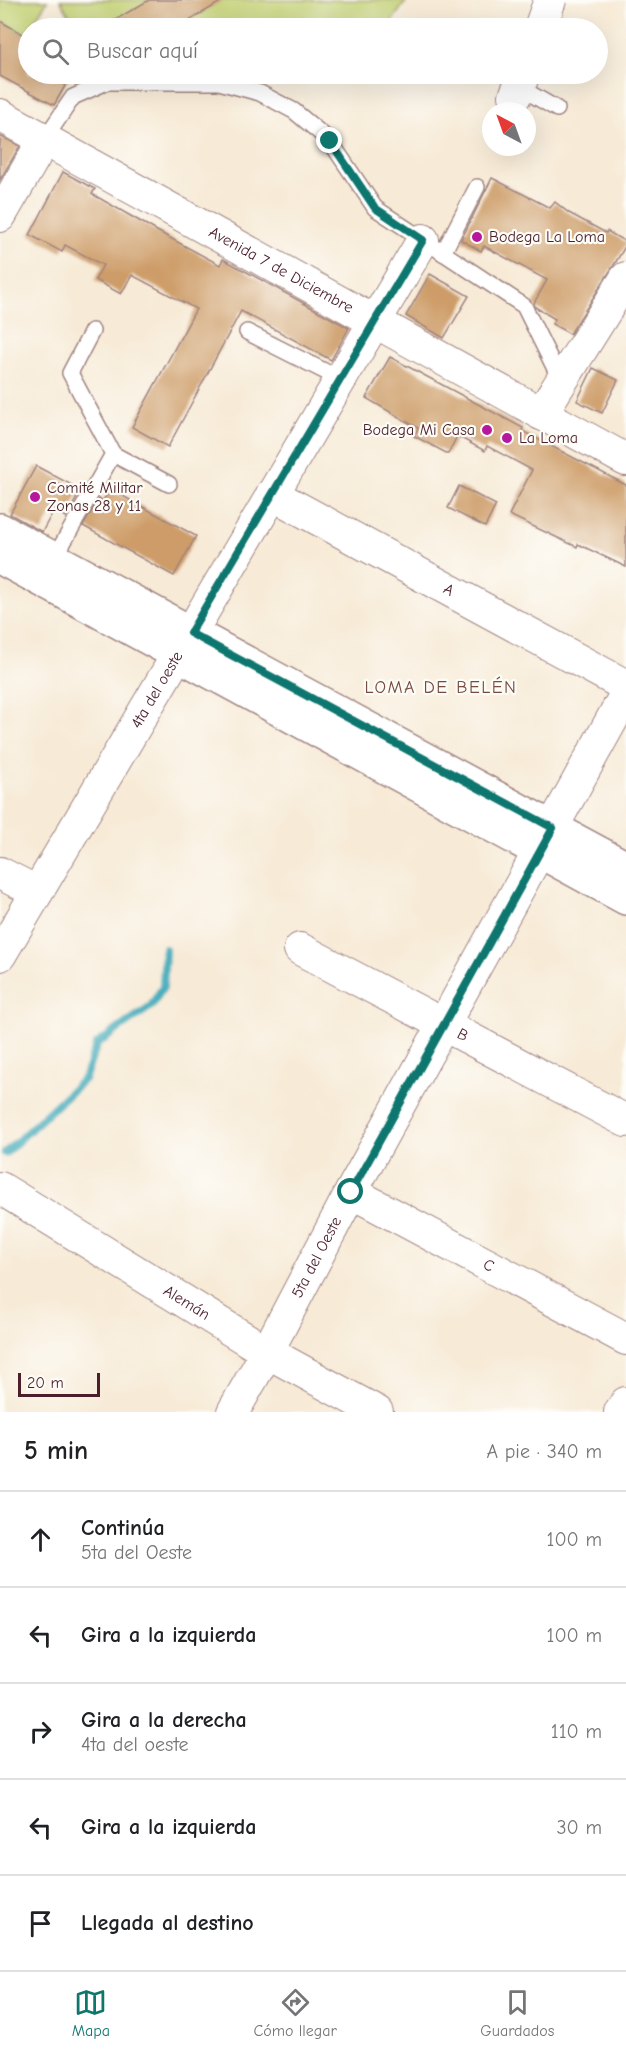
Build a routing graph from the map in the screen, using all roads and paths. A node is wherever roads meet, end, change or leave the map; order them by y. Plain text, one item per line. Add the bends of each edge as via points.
1 (550, 0) edge
2 (544, 18) edge
3 (102, 84) edge
4 (226, 84) edge
5 (519, 86) edge
6 (557, 109) dead end
7 (0, 116) edge
8 (44, 140) junction
9 (477, 187) dead end
10 (0, 216) edge
11 (433, 246) junction
12 (626, 278) edge
13 (374, 322) junction
14 (92, 331) dead end
15 (247, 332) dead end
16 (340, 379) junction
17 (561, 382) junction
18 (541, 414) junction
19 (112, 454) junction
20 (626, 460) edge
21 (169, 484) dead end
22 (272, 494) junction
23 (0, 530) edge
24 (0, 557) edge
25 (54, 559) junction
26 (184, 644) junction
27 (626, 686) edge
28 (626, 694) edge
29 (546, 839) junction
30 (626, 868) edge
31 (0, 873) edge
32 (37, 892) junction
33 (626, 898) edge
34 (300, 949) dead end
35 (0, 955) edge
36 (443, 1026) junction
37 (626, 1121) edge
38 (0, 1188) edge
39 (351, 1192) junction
40 (626, 1339) edge
41 (267, 1352) junction
42 (626, 1403) edge
43 (233, 1412) edge
44 (377, 1412) edge
45 (621, 1412) edge

1 - 2 street
3 - 8 lane via 73,97
4 - 11 lane via 260,93 294,111 330,141 375,208
5 - 6 lane
7 - 8 street, Avenida 7 de Diciembre
8 - 10 street
8 - 13 street, Avenida 7 de Diciembre
9 - 11 lane
11 - 13 street, 4ta del oeste
11 - 17 lane via 524,306
12 - 17 street
13 - 16 street, 4ta del oeste
13 - 18 street, Avenida 7 de Diciembre
14 - 19 lane via 70,373
15 - 16 lane
16 - 22 street, 4ta del oeste
17 - 18 street
18 - 20 street, Avenida 7 de Diciembre
19 - 21 lane
19 - 25 lane
22 - 26 street, 4ta del oeste
22 - 27 street, A
23 - 25 main road
24 - 26 main road
25 - 26 main road
26 - 29 main road
26 - 32 street, 4ta del oeste
28 - 29 street, 5ta del Oeste
29 - 30 main road
29 - 33 main road
29 - 36 street, 5ta del Oeste
31 - 32 street
32 - 35 street, 4ta del oeste
34 - 36 street, B
36 - 37 street, B
36 - 39 street, 5ta del Oeste
38 - 41 street, Alemán
39 - 40 street, C
39 - 41 street, 5ta del Oeste
41 - 43 street, 5ta del Oeste
41 - 44 street, Alemán
42 - 45 street

